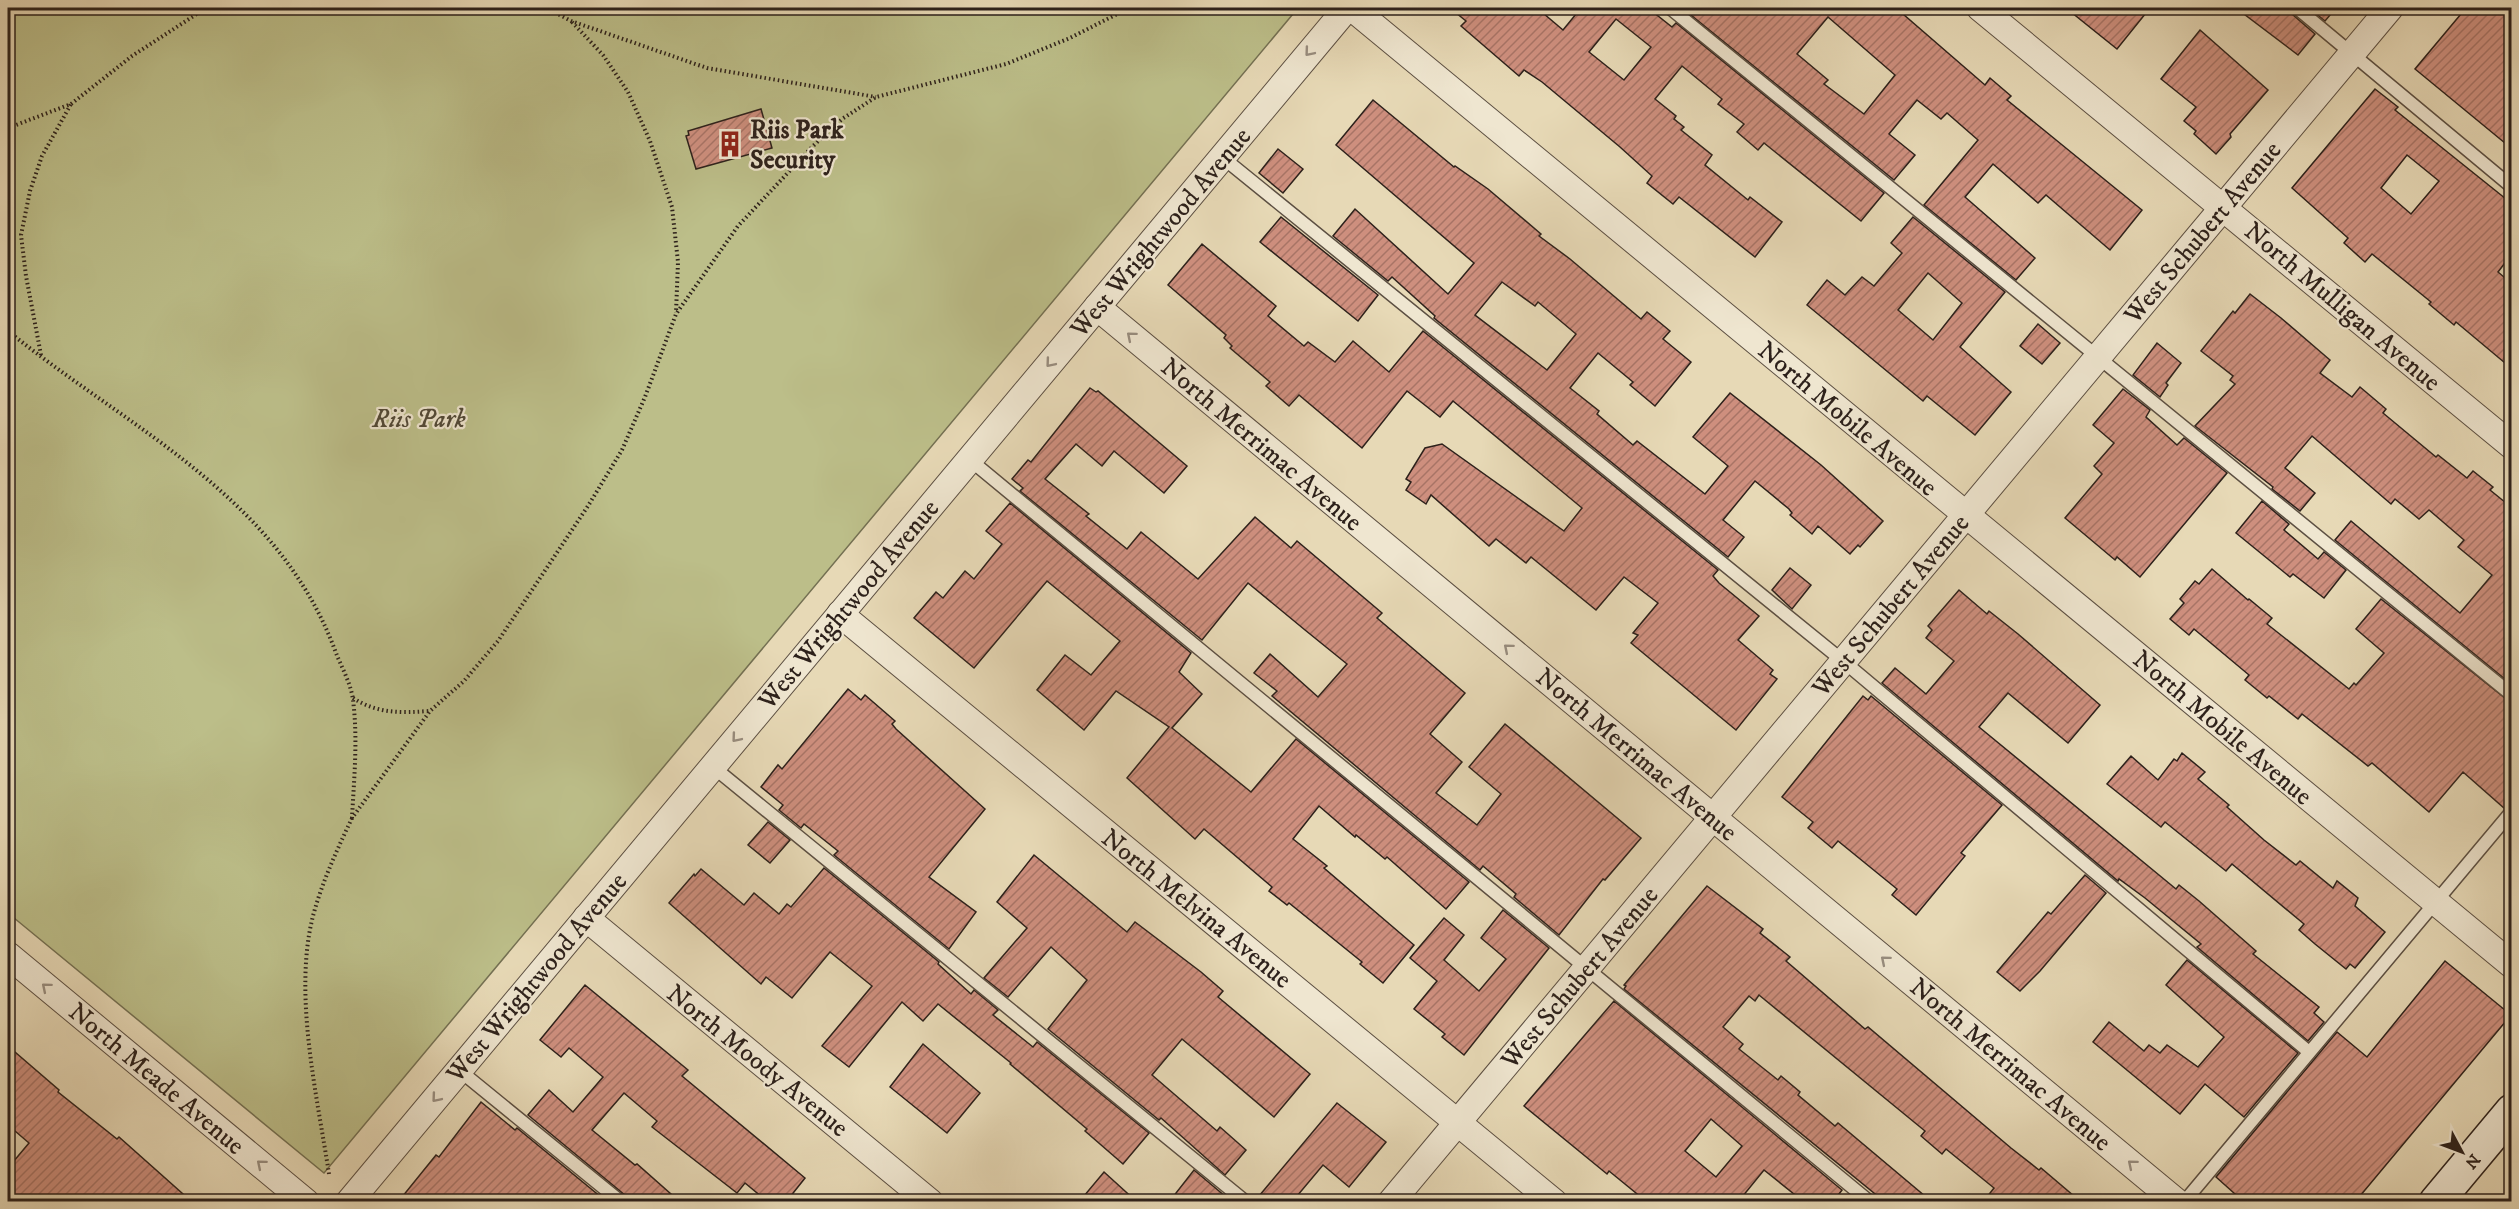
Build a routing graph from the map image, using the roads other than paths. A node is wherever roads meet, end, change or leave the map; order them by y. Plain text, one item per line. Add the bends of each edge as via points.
1 (1347, 8) edge
2 (1352, 8) edge
3 (1670, 8) edge
4 (1980, 8) edge
5 (2297, 8) edge
6 (2390, 8) edge
7 (2352, 52) junction
8 (1222, 157) junction
9 (2511, 187) edge
10 (2223, 207) junction
11 (1096, 307) junction
12 (2098, 356) junction
13 (2511, 446) edge
14 (969, 459) junction
15 (1966, 515) junction
16 (840, 615) junction
17 (1843, 662) junction
18 (2511, 694) edge
19 (712, 766) junction
20 (2511, 811) edge
21 (1713, 817) junction
22 (2435, 902) junction
23 (586, 918) junction
24 (8, 955) edge
25 (2511, 965) edge
26 (1587, 968) junction
27 (2309, 1052) junction
28 (459, 1070) junction
29 (2511, 1111) edge
30 (1458, 1122) junction
31 (306, 1202) edge
32 (349, 1202) edge
33 (621, 1202) edge
34 (930, 1202) edge
35 (1246, 1202) edge
36 (1391, 1202) edge
37 (1554, 1202) edge
38 (1870, 1202) edge
39 (2177, 1202) edge
40 (2184, 1202) edge
41 (2436, 1202) edge

1 -> 8 street, West Wrightwood Avenue
2 - 15 street, North Mobile Avenue
3 - 12 lane
4 - 10 street, North Mulligan Avenue
5 - 7 lane
6 - 7 street, West Schubert Avenue
7 - 9 lane
7 - 10 street, West Schubert Avenue
8 - 11 street, West Wrightwood Avenue
8 - 17 lane
10 - 12 street, West Schubert Avenue
10 - 13 street, North Mulligan Avenue
11 -> 14 street, West Wrightwood Avenue
21 -> 11 street, North Merrimac Avenue
12 - 15 street, West Schubert Avenue
12 - 18 lane
14 - 16 street, West Wrightwood Avenue
14 - 26 lane
15 - 17 street, West Schubert Avenue
15 - 22 street, North Mobile Avenue
16 -> 19 street, West Wrightwood Avenue
16 - 30 street, North Melvina Avenue
17 - 21 street, West Schubert Avenue
17 - 27 lane
19 - 23 street, West Wrightwood Avenue
19 - 35 lane
20 - 22 lane
21 - 26 street, West Schubert Avenue
39 -> 21 street, North Merrimac Avenue
22 - 25 street, North Mobile Avenue
22 - 27 lane
23 - 28 street, West Wrightwood Avenue
23 - 34 street, North Moody Avenue
31 -> 24 street, North Meade Avenue
26 - 30 street, West Schubert Avenue
26 - 38 lane
27 - 40 lane
28 -> 32 street, West Wrightwood Avenue
28 - 33 lane
29 - 41 main road
30 - 36 street, West Schubert Avenue
30 - 37 street, North Melvina Avenue

